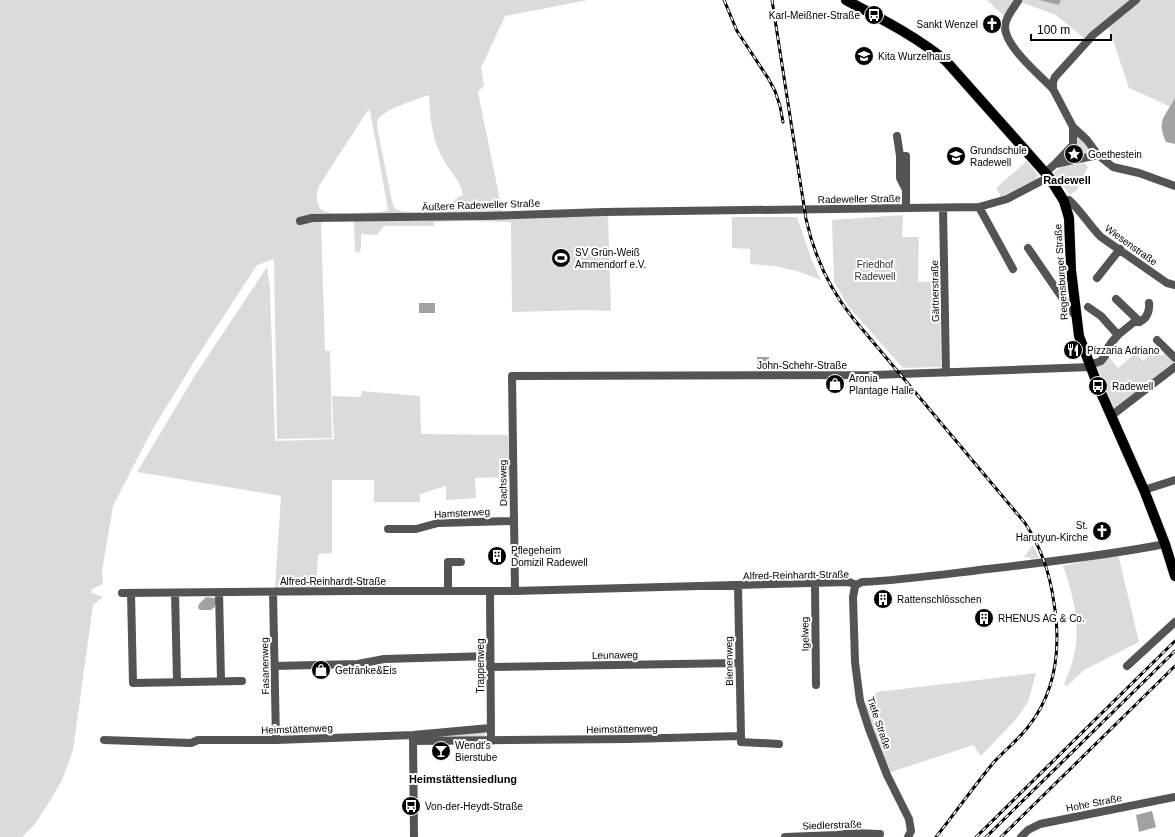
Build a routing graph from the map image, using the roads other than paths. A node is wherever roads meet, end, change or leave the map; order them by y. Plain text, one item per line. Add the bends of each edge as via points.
1 (1136, 0) edge
2 (849, 1) edge
3 (1018, 1) dead end
4 (1053, 89) junction
5 (1073, 127) junction
6 (897, 136) dead end
7 (1098, 155) junction
8 (1055, 164) junction
9 (1047, 175) junction
10 (1175, 186) edge
11 (1064, 202) junction
12 (979, 207) junction
13 (906, 208) junction
14 (943, 208) junction
15 (664, 211) joint
16 (300, 221) dead end
17 (1028, 248) dead end
18 (1120, 250) junction
19 (1013, 270) dead end
20 (1097, 278) dead end
21 (1175, 285) edge
22 (1116, 299) dead end
23 (1149, 303) dead end
24 (1088, 307) dead end
25 (1076, 316) junction
26 (1140, 322) junction
27 (1118, 335) junction
28 (1157, 340) dead end
29 (1175, 358) edge
30 (1090, 366) junction
31 (1175, 367) edge
32 (946, 373) junction
33 (512, 376) joint
34 (1111, 416) junction
35 (1175, 480) edge
36 (1144, 490) junction
37 (514, 521) junction
38 (388, 529) dead end
39 (1165, 544) junction
40 (461, 562) dead end
41 (1175, 576) edge
42 (815, 583) junction
43 (856, 585) junction
44 (738, 586) junction
45 (448, 591) junction
46 (490, 591) junction
47 (515, 591) junction
48 (219, 592) junction
49 (273, 592) junction
50 (122, 593) dead end
51 (131, 593) junction
52 (175, 593) junction
53 (1175, 622) edge
54 (490, 656) junction
55 (739, 663) junction
56 (275, 666) junction
57 (1127, 666) dead end
58 (490, 667) junction
59 (221, 680) junction
60 (242, 681) dead end
61 (177, 682) junction
62 (816, 685) dead end
63 (490, 728) junction
64 (740, 736) junction
65 (413, 738) junction
66 (104, 740) dead end
67 (276, 740) junction
68 (491, 741) junction
69 (779, 744) dead end
70 (1175, 797) edge
71 (880, 834) dead end
72 (414, 837) edge
73 (785, 837) edge
74 (908, 837) edge
75 (1021, 837) edge

1 - 4 street via 1093,35 1063,67 1055,77
2 - 9 main road, Regensburger Straße via 901,30 946,61
3 - 4 street via 1008,15 1005,26 1007,37 1017,52
4 - 5 street
5 - 7 street
5 - 8 street, Radeweller Straße via 1073,145
6 - 13 street via 900,156 906,156
7 - 8 street
7 - 10 street via 1112,167 1139,173
8 - 9 street, Radeweller Straße
9 - 11 main road, Regensburger Straße
9 - 12 street, Radeweller Straße via 1007,198
11 - 18 street, Wiesenstraße via 1069,200 1101,237
11 - 25 main road, Regensburger Straße via 1069,218
12 - 14 street, Radeweller Straße
12 - 19 street
13 - 14 street, Radeweller Straße
13 - 15 street, Radeweller Straße
14 - 32 street, Gärtnerstraße
15 - 16 street, Äußere Radeweller Straße via 312,218
17 - 25 street
18 - 20 street
18 - 21 street, Wiesenstraße via 1167,283
22 - 26 street
23 - 26 street via 1150,308 1144,320
24 - 27 street via 1101,316
25 - 30 main road, Regensburger Straße via 1079,336
26 - 27 street via 1134,322
27 - 30 street via 1101,361
28 - 29 street
30 - 32 street, John-Schehr-Straße
30 - 34 main road, Regensburger Straße
31 - 34 street
32 - 33 street, John-Schehr-Straße
33 - 37 street, Dachsweg
34 - 36 main road, Regensburger Straße
35 - 36 street
36 - 39 main road, Regensburger Straße
37 - 38 street, Hamsterweg via 438,523 416,529
37 - 47 street, Dachsweg
39 - 41 main road, Regensburger Straße
39 - 43 street, Alfred-Reinhardt-Straße via 1090,557 862,582
40 - 45 street via 448,562
42 - 43 street, Alfred-Reinhardt-Straße via 849,582
42 - 44 street, Alfred-Reinhardt-Straße
42 - 62 street, Igelweg
43 - 74 street, Tiefe Straße via 853,598 855,662 860,701 887,775 909,819 911,831
44 - 47 street, Alfred-Reinhardt-Straße
44 - 55 street, Bienenweg
45 - 46 street, Alfred-Reinhardt-Straße
45 - 49 street, Alfred-Reinhardt-Straße
46 - 47 street, Alfred-Reinhardt-Straße
46 - 54 street, Trappenweg
48 - 49 street, Alfred-Reinhardt-Straße
48 - 52 street, Alfred-Reinhardt-Straße
48 - 59 street
49 - 56 street, Fasanenweg
50 - 51 street, Alfred-Reinhardt-Straße
51 - 52 street, Alfred-Reinhardt-Straße
51 - 61 street via 133,683
52 - 61 street
53 - 57 street
54 - 56 street
54 - 58 street, Trappenweg
55 - 58 street, Leunaweg
55 - 64 street, Bienenweg
56 - 67 street, Fasanenweg
58 - 63 street, Trappenweg
59 - 60 street
59 - 61 street
63 - 65 street, Heimstättenweg
63 - 68 street, Trappenweg
64 - 68 street, Heimstättenweg
64 - 69 street, Heimstättenweg via 741,742
65 - 67 street, Heimstättenweg
65 - 68 street, Heimstättenweg
65 - 72 street
66 - 67 street, Heimstättenweg via 191,743 198,740
70 - 75 street, Hohe Straße via 1040,824
71 - 73 street, Siedlerstraße

